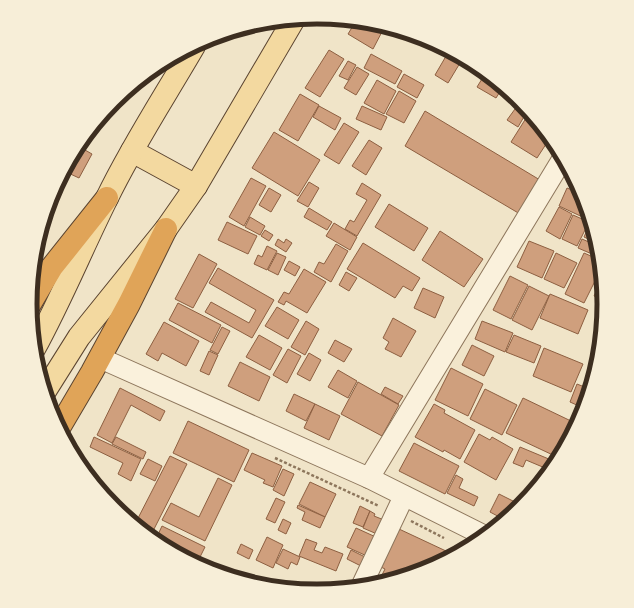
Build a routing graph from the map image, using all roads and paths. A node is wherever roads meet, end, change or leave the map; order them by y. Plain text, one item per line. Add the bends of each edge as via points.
1 (290, 25) edge
2 (188, 56) edge
3 (132, 150) junction
4 (559, 164) edge
5 (196, 186) junction
6 (107, 198) junction
7 (166, 229) junction
8 (38, 291) edge
9 (39, 340) edge
10 (100, 358) junction
11 (49, 384) edge
12 (63, 421) edge
13 (369, 478) junction
14 (404, 496) junction
15 (478, 533) edge
16 (364, 580) edge

1 - 5 main road
2 - 3 main road
3 - 5 main road
3 - 6 main road
4 - 13 street
5 - 7 main road
6 - 8 highway via 52,267
6 - 9 main road
7 - 10 highway
7 - 11 main road via 79,337
10 - 12 highway
10 - 13 street
13 - 14 street
14 - 15 street
14 - 16 street

